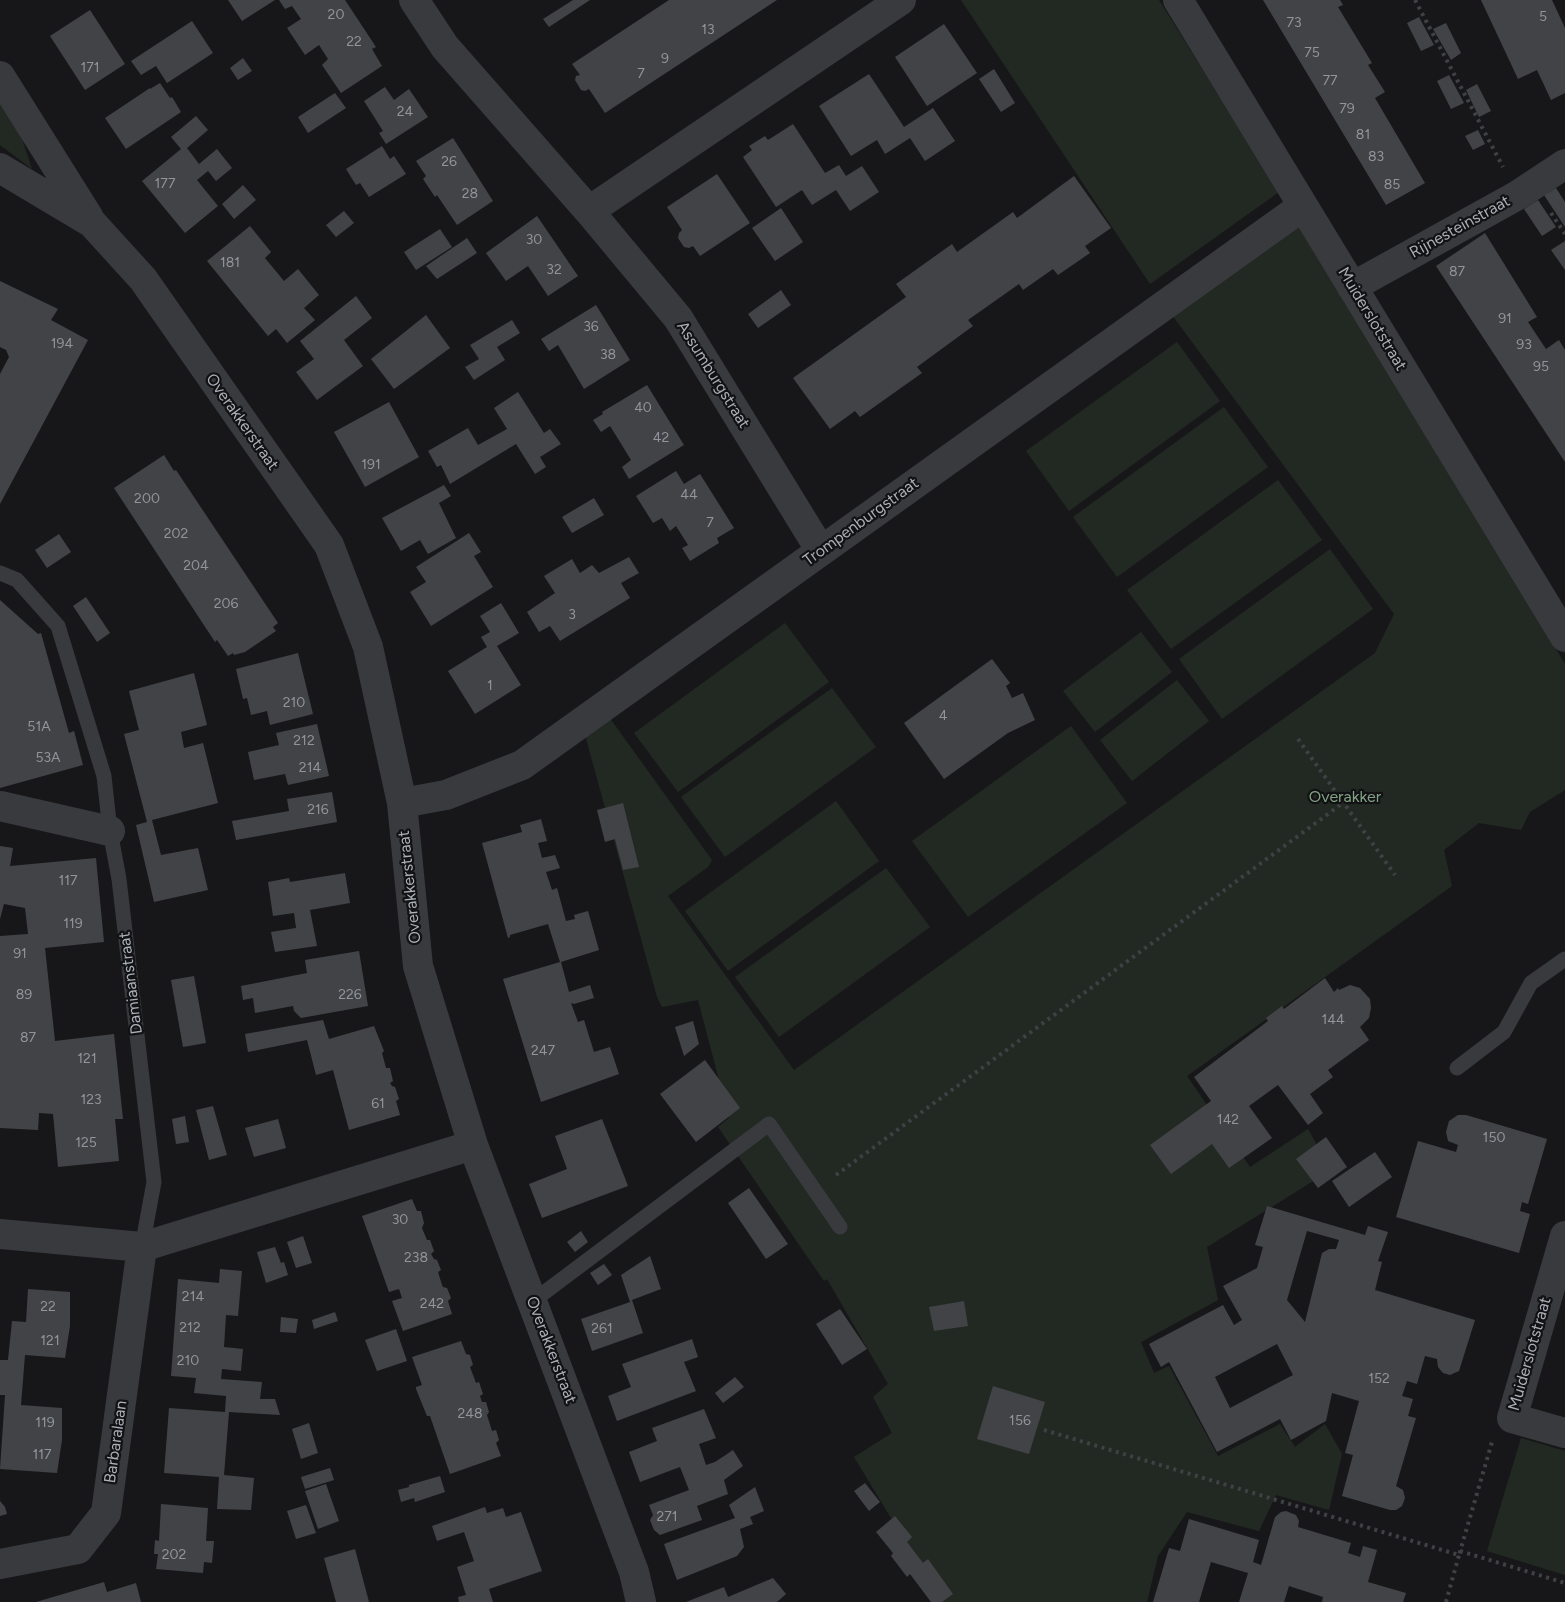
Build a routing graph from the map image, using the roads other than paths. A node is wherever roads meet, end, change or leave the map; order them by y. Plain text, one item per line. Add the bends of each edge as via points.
1 (414, 0) edge
2 (901, 0) edge
3 (1178, 0) edge
4 (0, 76) edge
5 (1565, 164) edge
6 (0, 168) edge
7 (1303, 206) junction
8 (589, 211) junction
9 (92, 223) junction
10 (1352, 287) junction
11 (821, 550) junction
12 (0, 573) edge
13 (1565, 638) edge
14 (402, 803) junction
15 (0, 806) edge
16 (110, 831) junction
17 (1565, 959) edge
18 (1457, 1068) dead end
19 (473, 1145) junction
20 (840, 1227) dead end
21 (0, 1234) edge
22 (1565, 1236) edge
23 (142, 1247) junction
24 (533, 1301) junction
25 (1565, 1433) edge
26 (0, 1564) edge
27 (641, 1602) edge

1 - 8 street, Assumburgstraat via 445,47
2 - 8 street
3 - 7 street, Muiderslotstraat
4 - 9 street, Overakkerstraat
5 - 10 street, Rijnesteinstraat via 1518,195
6 - 9 street, Overakkerstraat
7 - 10 street, Muiderslotstraat
7 - 11 street, Trompenburgstraat
8 - 11 street, Assumburgstraat via 678,318
9 - 14 street, Overakkerstraat via 143,279 328,545 368,647
10 - 13 street, Muiderslotstraat
11 - 14 street, Trompenburgstraat via 522,765 446,795
12 - 16 lane, Damiaanstraat via 17,580 58,626 104,776
14 - 19 street, Overakkerstraat via 418,966
15 - 16 street
16 - 23 lane, Damiaanstraat via 154,1182
17 - 18 lane via 1532,983 1504,1032
19 - 23 street
19 - 24 street, Overakkerstraat
20 - 24 lane via 769,1124
21 - 23 street
22 - 25 street, Muiderslotstraat via 1512,1418
23 - 26 street, Barbaralaan via 106,1514 78,1549
24 - 27 street, Overakkerstraat via 634,1572

